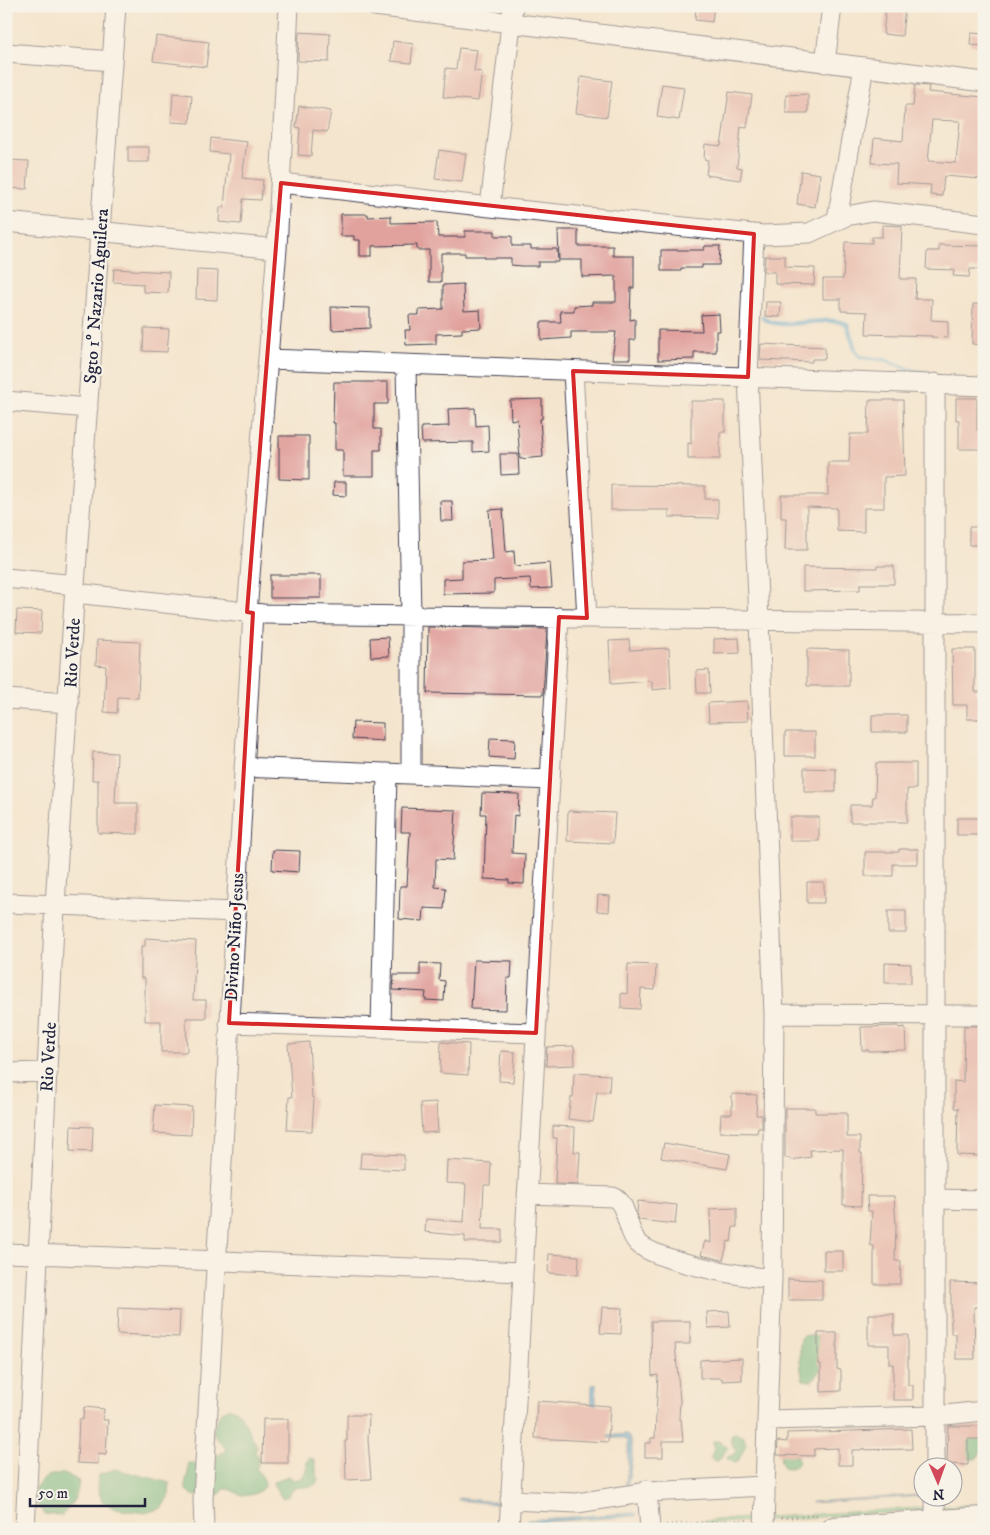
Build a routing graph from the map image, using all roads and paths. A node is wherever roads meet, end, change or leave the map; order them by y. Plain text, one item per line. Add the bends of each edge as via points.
1 (116, 6) edge
2 (290, 6) edge
3 (375, 6) edge
4 (832, 6) edge
5 (512, 15) edge
6 (6, 53) edge
7 (112, 61) junction
8 (825, 62) junction
9 (864, 67) junction
10 (984, 82) edge
11 (281, 183) junction
12 (490, 207) junction
13 (837, 219) junction
14 (6, 222) edge
15 (984, 224) edge
16 (100, 231) junction
17 (754, 234) junction
18 (277, 250) junction
19 (269, 359) junction
20 (406, 365) junction
21 (573, 371) junction
22 (748, 376) junction
23 (935, 383) junction
24 (984, 386) edge
25 (6, 401) edge
26 (88, 408) junction
27 (6, 578) edge
28 (75, 589) junction
29 (250, 613) junction
30 (411, 616) junction
31 (559, 617) junction
32 (587, 618) junction
33 (759, 620) junction
34 (935, 622) junction
35 (984, 623) edge
36 (6, 699) edge
37 (69, 703) junction
38 (244, 767) junction
39 (387, 773) junction
40 (411, 774) junction
41 (550, 780) junction
42 (6, 903) edge
43 (55, 905) junction
44 (236, 912) junction
45 (774, 1014) junction
46 (935, 1015) junction
47 (984, 1015) edge
48 (229, 1023) junction
49 (381, 1028) junction
50 (536, 1033) junction
51 (48, 1072) junction
52 (6, 1073) edge
53 (527, 1194) junction
54 (935, 1199) junction
55 (984, 1200) edge
56 (6, 1253) edge
57 (39, 1254) junction
58 (215, 1261) junction
59 (523, 1272) junction
60 (772, 1278) junction
61 (984, 1411) edge
62 (935, 1416) junction
63 (768, 1420) junction
64 (935, 1458) edge
65 (765, 1486) junction
66 (647, 1491) junction
67 (510, 1500) junction
68 (935, 1508) edge
69 (984, 1519) edge
70 (827, 1522) edge
71 (935, 1522) junction
72 (764, 1524) edge
73 (650, 1527) edge
74 (869, 1528) edge
75 (25, 1529) edge
76 (204, 1529) edge
77 (508, 1529) edge
78 (592, 1529) edge

1 - 7 street, Sgto 1º Nazario Aguilera
2 - 11 street, Divino Niño Jesus
3 - 5 street
4 - 8 street
5 - 8 street
5 - 12 street
6 - 7 street
7 - 16 street, Sgto 1º Nazario Aguilera
8 - 9 street
9 - 10 street
9 - 13 street
11 - 12 street
11 - 18 street, Divino Niño Jesus
12 - 17 street
13 - 15 street via 873,211
13 - 17 street via 809,233
14 - 16 street
16 - 18 street
16 - 26 street, Sgto 1º Nazario Aguilera
17 - 22 street
18 - 19 street, Divino Niño Jesus
19 - 20 street
19 - 29 street, Divino Niño Jesus
20 - 21 street
20 - 30 street
21 - 22 street
21 - 32 street
22 - 23 street
22 - 33 street
23 - 24 street
23 - 34 street
25 - 26 street
26 - 28 street, Sgto 1º Nazario Aguilera
27 - 28 street
28 - 29 street
28 - 37 street, Rio Verde
29 - 30 street
29 - 38 street, Divino Niño Jesus
30 - 31 street
30 - 40 street
31 - 32 street
31 - 41 street
32 - 33 street
33 - 34 street
33 - 45 street
34 - 35 street
34 - 46 street
36 - 37 street
37 - 43 street, Rio Verde
38 - 39 street
38 - 44 street, Divino Niño Jesus
39 - 40 street
39 - 49 street
40 - 41 street
41 - 50 street
42 - 43 street
43 - 44 street
43 - 51 street, Rio Verde
44 - 48 street, Divino Niño Jesus
45 - 46 street
45 - 60 street
46 - 47 street
46 - 54 street
48 - 49 street
48 - 58 street, Divino Niño Jesus
49 - 50 street
50 - 53 street
51 - 52 street
51 - 57 street, Rio Verde
53 - 59 street
53 - 60 street via 618,1198 634,1237 647,1249 695,1265
54 - 55 street
54 - 62 street
56 - 57 street
57 - 58 street
57 - 75 street, Rio Verde
58 - 59 street
58 - 76 street, Divino Niño Jesus
59 - 67 street
60 - 63 street
61 - 62 street
62 - 63 street
62 - 64 street
63 - 65 street
65 - 66 street
65 - 72 street
66 - 67 street via 577,1503
66 - 73 street
67 - 77 street
68 - 71 street
69 - 71 main road
70 - 72 path
70 - 74 main road
71 - 74 main road
72 - 73 path
73 - 78 path

